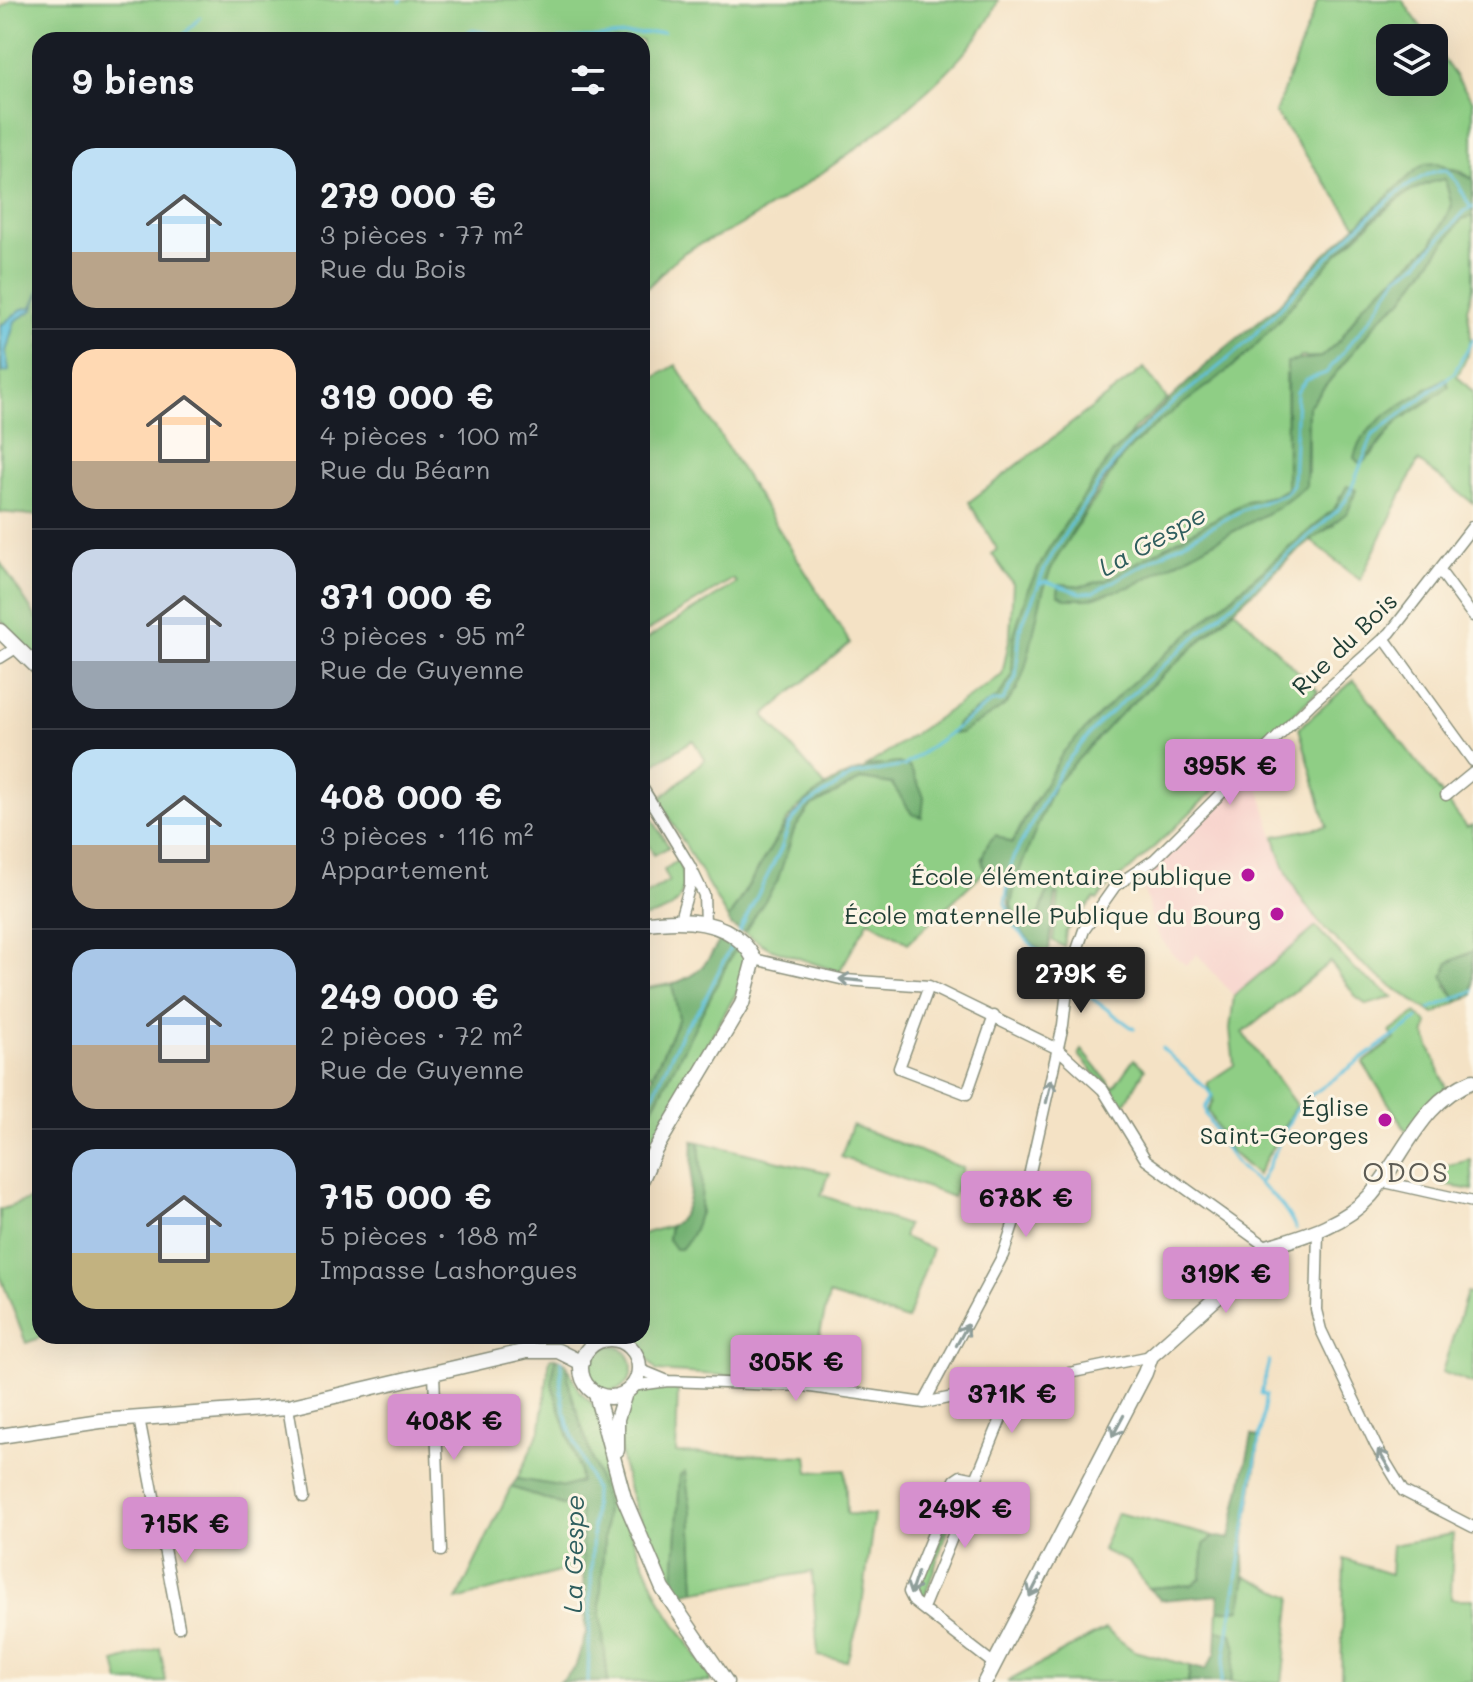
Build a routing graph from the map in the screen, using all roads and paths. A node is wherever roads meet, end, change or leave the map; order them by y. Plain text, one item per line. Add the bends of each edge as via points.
1 (1473, 526) edge
2 (1440, 571) junction
3 (1473, 616) edge
4 (0, 631) edge
5 (1384, 638) junction
6 (16, 648) junction
7 (0, 658) edge
8 (32, 663) edge
9 (1473, 761) edge
10 (1473, 773) edge
11 (1446, 795) dead end
12 (650, 800) edge
13 (690, 866) junction
14 (680, 919) junction
15 (650, 923) edge
16 (705, 923) junction
17 (754, 959) junction
18 (929, 986) junction
19 (994, 1016) junction
20 (1058, 1049) junction
21 (1466, 1084) edge
22 (650, 1163) edge
23 (1380, 1181) junction
24 (1473, 1202) edge
25 (1318, 1231) junction
26 (1267, 1247) junction
27 (593, 1344) edge
28 (627, 1344) edge
29 (1151, 1356) junction
30 (582, 1363) junction
31 (639, 1369) junction
32 (434, 1374) junction
33 (668, 1381) junction
34 (1004, 1388) junction
35 (628, 1389) junction
36 (596, 1394) junction
37 (924, 1403) junction
38 (288, 1407) junction
39 (139, 1418) junction
40 (0, 1436) edge
41 (976, 1479) junction
42 (303, 1498) dead end
43 (624, 1498) junction
44 (1473, 1527) edge
45 (441, 1551) dead end
46 (923, 1608) junction
47 (179, 1627) dead end
48 (994, 1664) junction
49 (726, 1682) edge
50 (985, 1682) edge

1 - 2 street, Rue du Bois
2 - 3 street
2 - 5 street, Rue du Bois
4 - 6 street
5 - 9 street
5 - 20 street, Rue du Bois via 1154,860 1115,886 1084,930 1069,973
6 - 7 street
6 - 8 street
10 - 11 street
12 - 13 street
13 - 14 street
13 - 16 street via 704,895
14 - 15 street
14 - 16 street
16 - 17 street via 744,945
18 -> 17 street via 845,980
17 - 22 street via 742,1004
18 - 19 street
18 - 19 street via 899,1068 967,1094
19 - 20 street
20 - 26 street via 1103,1090 1146,1160
37 -> 20 street, Rue du Bois via 1003,1255 1029,1176
21 - 23 street via 1429,1111
23 - 24 street
23 - 25 street via 1345,1216
25 - 26 street
44 -> 25 street via 1403,1491 1376,1446 1321,1330 1316,1310
26 - 29 street via 1258,1261
27 - 30 street
28 - 31 street
29 - 34 street
29 -> 48 street
30 - 32 street via 558,1351 527,1351
30 - 36 street via 584,1380
31 - 33 street
31 - 35 street
32 - 38 street
32 - 45 street
33 - 35 street
33 - 37 street via 804,1386
34 - 37 street
34 - 41 street via 1005,1409
35 - 36 street via 615,1396
35 - 43 street via 617,1419 616,1445
36 - 43 street
38 - 39 street
38 - 42 street
39 - 40 street
39 - 47 street
41 - 46 street
41 -> 46 street via 955,1480 933,1532 909,1592
43 - 49 street via 663,1589
46 - 48 street
48 - 50 street

